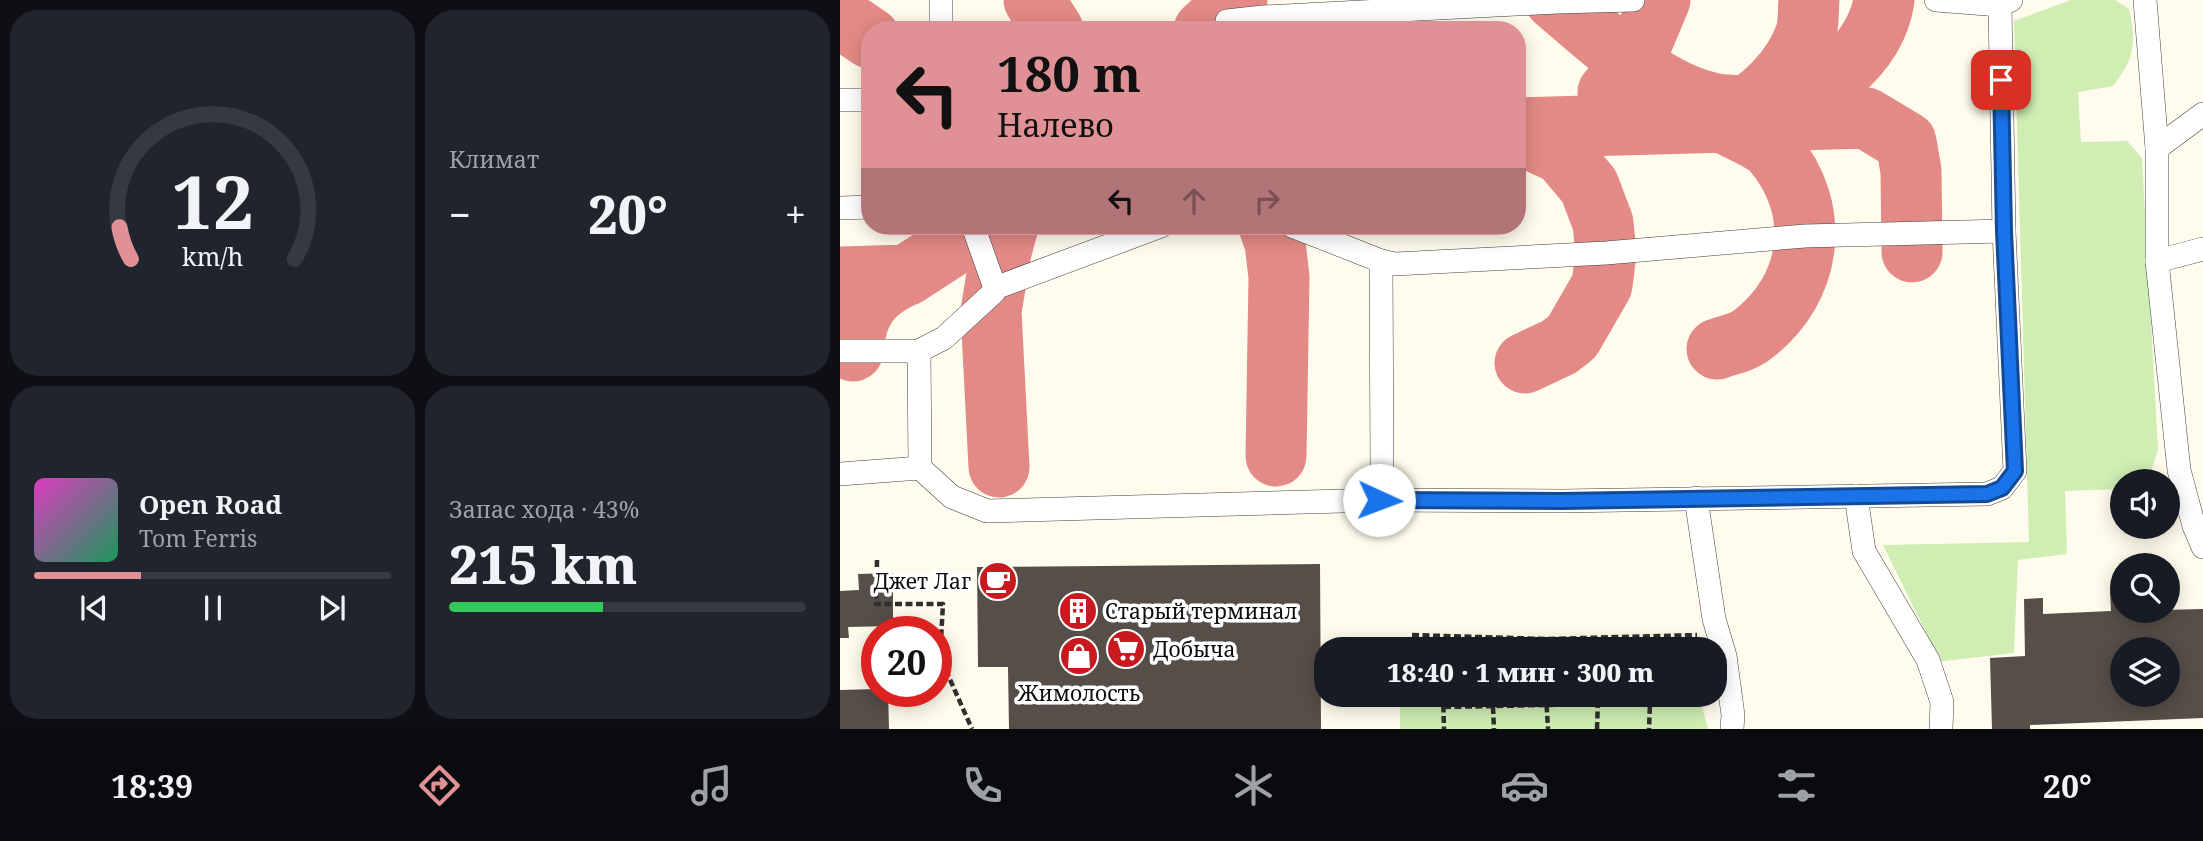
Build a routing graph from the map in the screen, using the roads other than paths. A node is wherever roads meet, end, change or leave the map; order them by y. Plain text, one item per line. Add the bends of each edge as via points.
1 (941, 0) edge
2 (1633, 0) edge
3 (1936, 0) edge
4 (2145, 0) edge
5 (2004, 2) edge
6 (1228, 17) edge
7 (941, 21) edge
8 (840, 100) edge
9 (861, 100) edge
10 (2203, 114) edge
11 (2157, 148) junction
12 (861, 207) edge
13 (840, 208) edge
14 (2004, 231) junction
15 (976, 235) edge
16 (1137, 235) edge
17 (1315, 235) edge
18 (2203, 249) edge
19 (1381, 261) junction
20 (2157, 261) junction
21 (995, 288) junction
22 (840, 351) edge
23 (919, 351) junction
24 (920, 468) junction
25 (840, 474) edge
26 (1856, 496) junction
27 (1696, 498) junction
28 (1379, 500) junction
29 (2203, 547) edge
30 (1732, 729) edge
31 (1941, 729) edge

1 - 7 lane
2 - 6 lane
3 - 5 lane
4 - 11 lane
5 - 14 lane
8 - 9 lane
10 - 11 lane
11 - 20 lane
12 - 13 lane
14 - 19 lane via 1805,236 1606,253
14 - 26 lane via 2015,471 2002,488 1987,494
15 - 21 lane
16 - 21 lane
17 - 19 lane
18 - 20 lane
19 - 28 lane
20 - 29 lane via 2179,470
21 - 23 lane via 944,338
22 - 23 lane
23 - 24 lane
24 - 25 lane
24 - 28 lane via 952,497 987,511
26 - 27 lane
26 - 31 lane via 1864,551 1928,660 1941,702
27 - 28 lane
27 - 30 lane via 1714,620 1727,666

